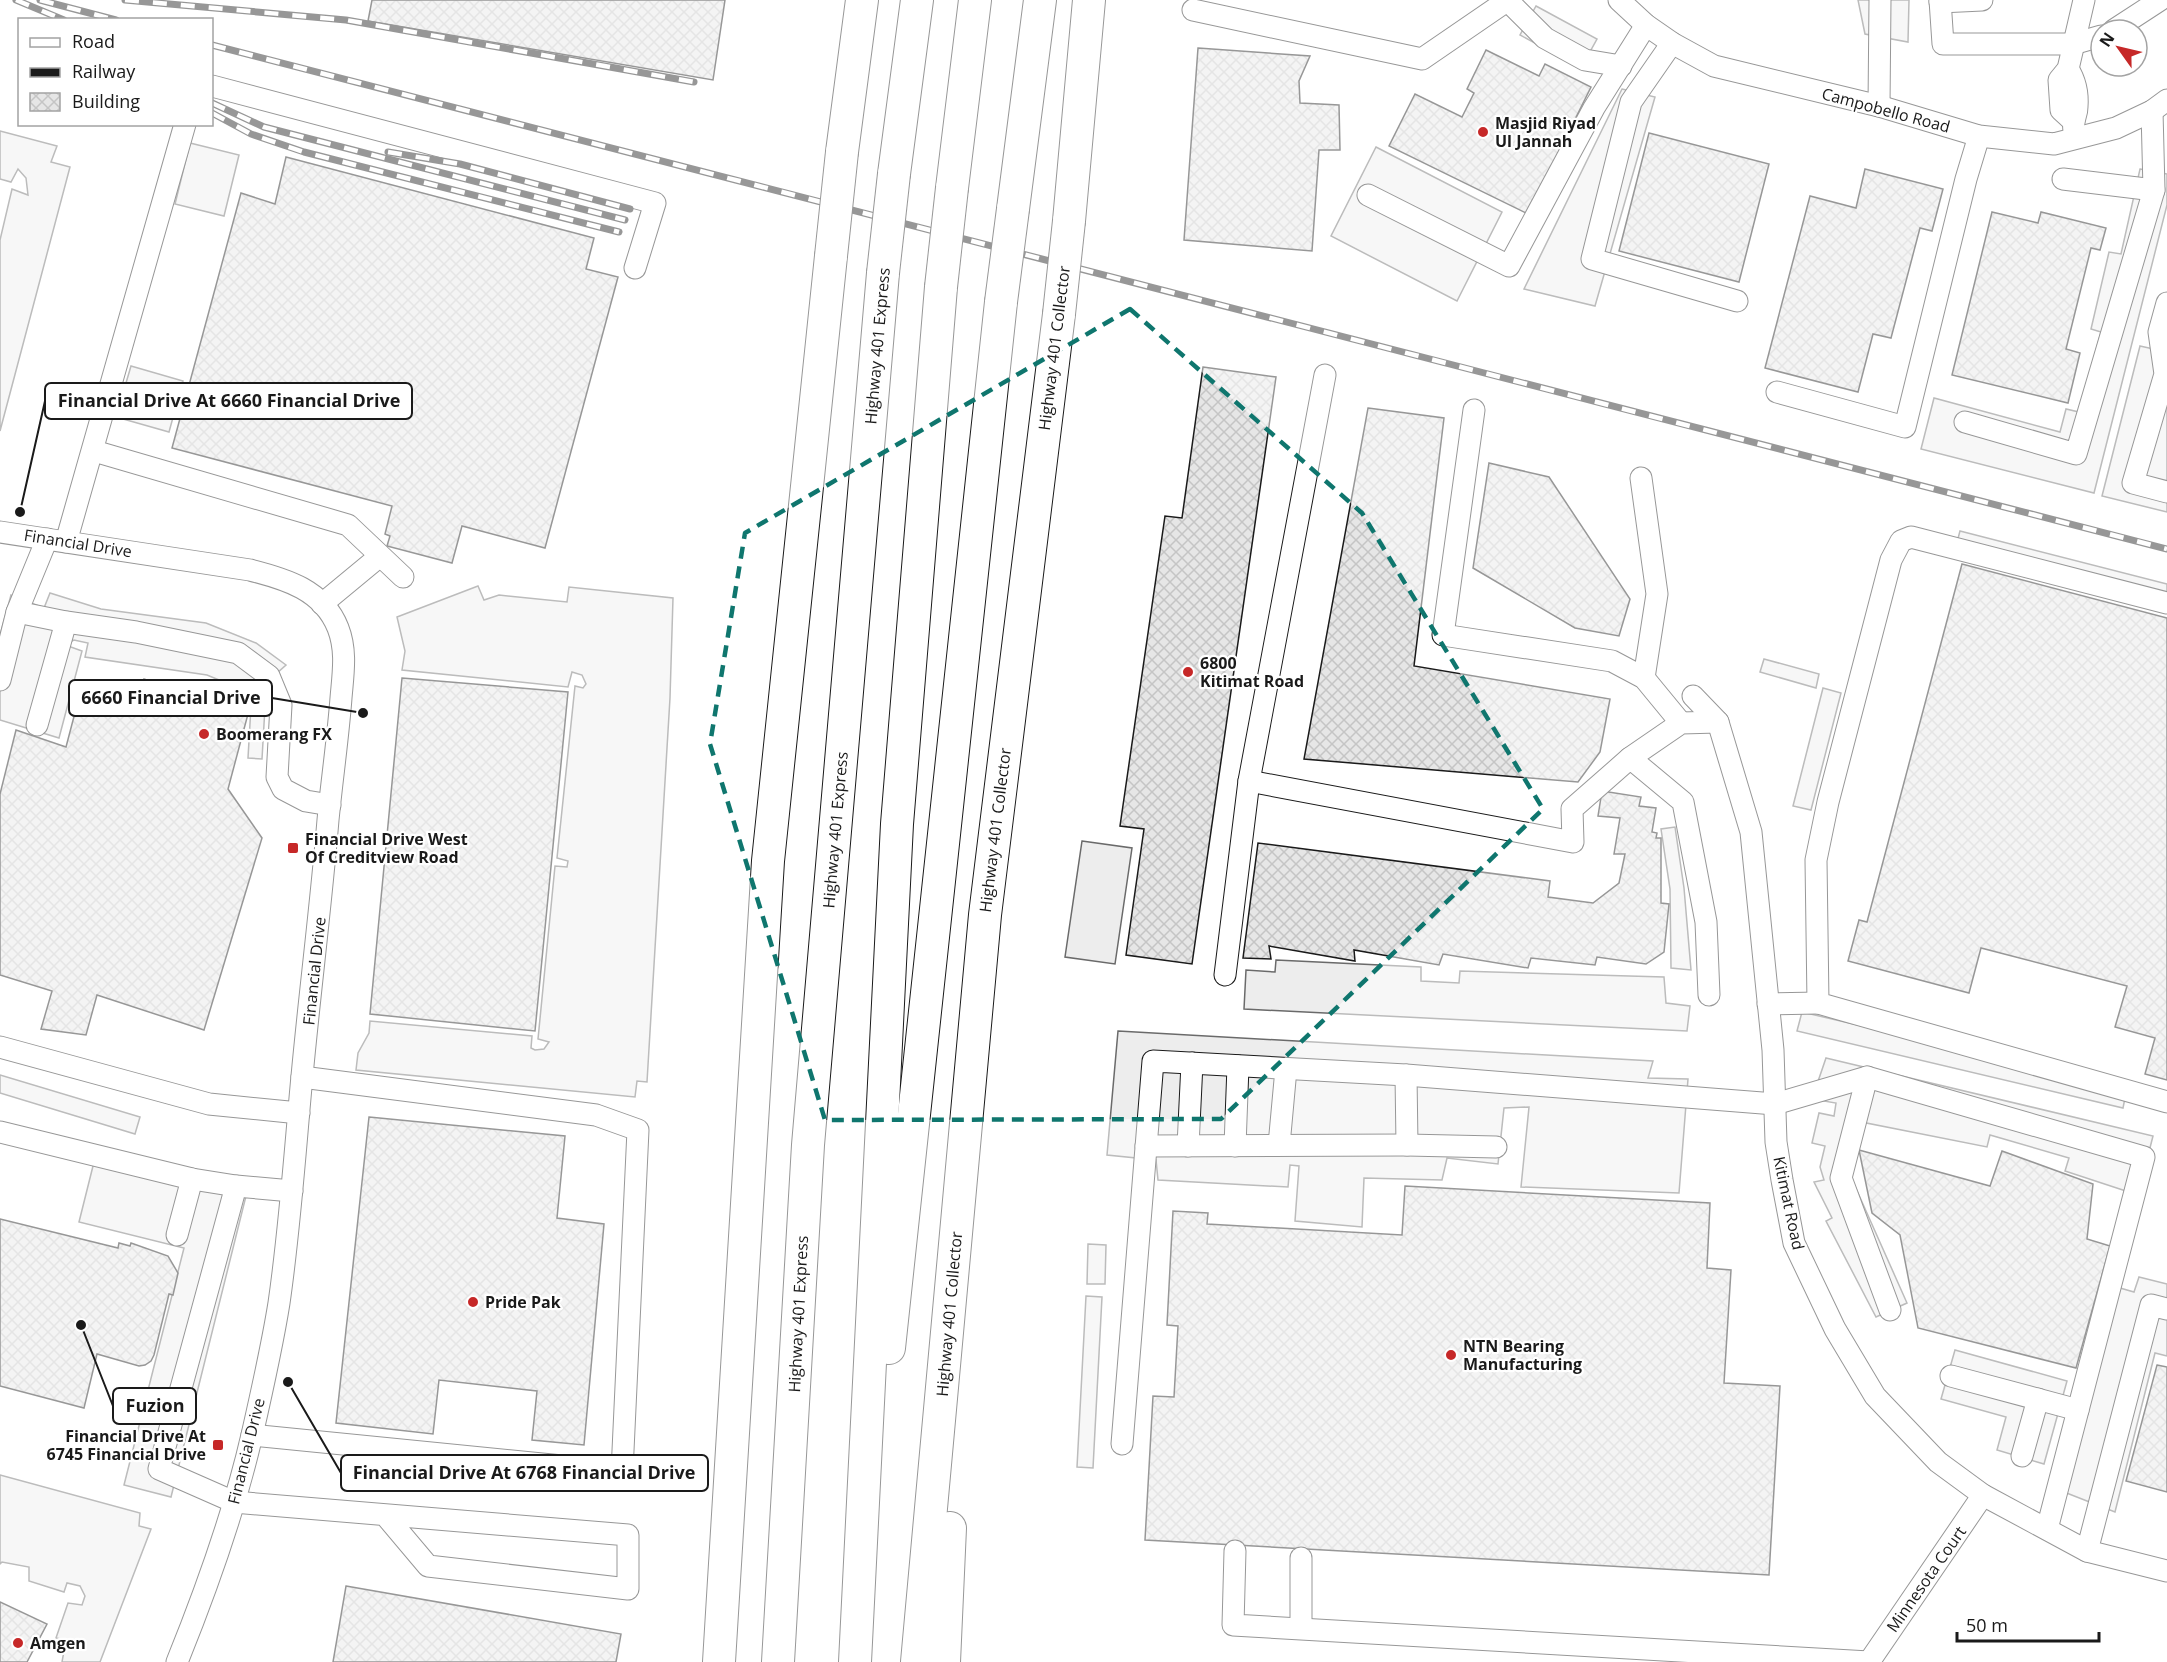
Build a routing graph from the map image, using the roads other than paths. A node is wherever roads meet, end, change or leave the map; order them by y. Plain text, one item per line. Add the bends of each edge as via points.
1 (861, 0) edge
2 (917, 0) edge
3 (975, 0) edge
4 (1040, 0) edge
5 (1089, 0) edge
6 (1507, 0) edge
7 (1619, 0) edge
8 (1880, 0) edge
9 (1982, 0) edge
10 (2084, 0) edge
11 (2160, 0) edge
12 (1940, 1) edge
13 (1192, 10) dead end
14 (2132, 18) edge
15 (1646, 25) junction
16 (2089, 39) edge
17 (1672, 43) junction
18 (2073, 44) junction
19 (1621, 66) junction
20 (213, 86) edge
21 (2159, 105) edge
22 (1878, 106) junction
23 (184, 126) edge
24 (2074, 130) junction
25 (1979, 136) junction
26 (2063, 179) dead end
27 (2154, 190) junction
28 (1368, 195) dead end
29 (635, 268) dead end
30 (1737, 301) dead end
31 (2167, 303) edge
32 (1325, 375) dead end
33 (2166, 375) edge
34 (1777, 393) dead end
35 (1474, 410) dead end
36 (1965, 422) dead end
37 (94, 451) junction
38 (1641, 478) dead end
39 (2167, 492) edge
40 (0, 532) edge
41 (56, 540) junction
42 (380, 556) junction
43 (403, 577) dead end
44 (2167, 603) edge
45 (322, 604) junction
46 (18, 612) junction
47 (66, 622) junction
48 (1644, 678) junction
49 (0, 680) edge
50 (1693, 696) dead end
51 (1681, 723) junction
52 (1718, 723) junction
53 (37, 725) dead end
54 (1630, 758) junction
55 (1249, 780) junction
56 (330, 805) junction
57 (985, 915) junction
58 (1225, 975) dead end
59 (1709, 995) dead end
60 (1818, 1003) junction
61 (1768, 1004) junction
62 (0, 1047) edge
63 (1192, 1064) junction
64 (1238, 1066) junction
65 (1286, 1069) junction
66 (1406, 1076) junction
67 (302, 1077) junction
68 (1867, 1077) junction
69 (2167, 1102) edge
70 (1774, 1104) junction
71 (299, 1113) junction
72 (0, 1132) edge
73 (1279, 1145) junction
74 (1407, 1145) junction
75 (1146, 1146) junction
76 (1188, 1146) junction
77 (1235, 1146) junction
78 (1496, 1147) dead end
79 (192, 1179) junction
80 (236, 1186) junction
81 (292, 1191) junction
82 (177, 1235) dead end
83 (2167, 1309) edge
84 (1890, 1310) dead end
85 (1951, 1376) dead end
86 (2038, 1399) junction
87 (2078, 1410) junction
88 (252, 1435) junction
89 (1122, 1444) dead end
90 (2022, 1456) dead end
91 (1983, 1495) junction
92 (234, 1502) junction
93 (385, 1515) junction
94 (2047, 1529) junction
95 (1235, 1551) dead end
96 (2087, 1551) junction
97 (724, 1558) junction
98 (1301, 1558) dead end
99 (2167, 1571) edge
100 (1301, 1627) junction
101 (177, 1662) edge
102 (713, 1662) edge
103 (719, 1662) edge
104 (778, 1662) edge
105 (855, 1662) edge
106 (917, 1662) edge
107 (944, 1662) edge
108 (1869, 1662) edge

1 - 97 highway, bridge via 768,861
2 - 104 highway, Highway 401 Express, bridge via 883,273 808,1145
3 - 105 highway, bridge via 940,286 897,836
4 - 105 highway, bridge via 1001,302
5 - 57 highway, Highway 401 Collector, bridge via 1070,221
6 - 13 street via 1422,59
6 - 19 street via 1545,38 1585,60
7 - 15 street, Campobello Road
8 - 22 street
9 - 12 street
10 - 18 street
11 - 14 street
12 - 18 street via 1942,44
15 - 17 street, Campobello Road
15 - 19 street
16 - 18 street
17 - 22 street, Campobello Road via 1714,66
17 - 30 street via 1631,102 1592,259
18 - 24 street via 2068,69 2074,79 2078,109
19 - 28 street via 1594,108 1509,266
20 - 29 street via 655,202
21 - 24 street, Campobello Road via 2116,128
21 - 27 street
22 - 25 street, Campobello Road
23 - 37 street
24 - 25 street, Campobello Road via 2054,144
25 - 34 street via 1905,427
26 - 27 street
27 - 36 street via 2076,454
31 - 33 street via 2159,332
32 - 55 street
33 - 39 street via 2133,483
35 - 48 street via 1443,635 1612,661
37 - 41 street
37 - 42 street via 348,525
38 - 48 street via 1657,594
40 - 41 street, Financial Drive
41 - 45 street, Financial Drive via 250,570 297,584
41 - 46 street
42 - 43 street
42 - 45 street
44 - 60 street via 1911,537 1900,541 1888,571 1816,860
45 - 56 street, Financial Drive via 338,627 344,646
46 - 47 street
46 - 49 street
47 - 53 street
47 - 56 street via 238,653 269,676 281,705 277,777 283,789 306,801
48 - 51 street
50 - 52 street, Kitimat Road
51 - 52 street
51 - 54 street
52 - 61 street, Kitimat Road via 1751,832
54 - 55 street via 1572,809 1574,842
54 - 59 street via 1683,801 1707,922
55 - 58 street
56 - 67 street, Financial Drive
57 - 106 highway, Highway 401 Collector
57 - 107 highway
60 - 61 street
60 - 69 street
61 - 70 street, Kitimat Road
62 - 71 street via 208,1104
63 - 64 street
63 - 75 street via 1153,1061
63 - 76 street
64 - 65 street
64 - 77 street
65 - 66 street
65 - 73 street
66 - 70 street
66 - 74 street
67 - 71 street, Financial Drive
67 - 88 street via 596,1115 638,1130 622,1472
68 - 70 street
68 - 84 street via 1841,1178
68 - 87 street via 2144,1157
70 - 91 street, Kitimat Road via 1776,1142 1794,1243 1835,1329 1875,1396 1938,1462
71 - 81 street, Financial Drive
72 - 79 street
73 - 74 street
73 - 77 street
74 - 78 street
75 - 76 street
75 - 89 street
76 - 77 street
79 - 80 street
79 - 82 street
80 - 81 street
80 - 92 street via 159,1469
81 - 88 street, Financial Drive via 279,1305
83 - 96 street via 2151,1305
85 - 86 street
86 - 87 street
86 - 90 street
87 - 94 street
88 - 92 street, Financial Drive
91 - 94 street, Kitimat Road
91 - 108 street, Minnesota Court
92 - 93 street
92 - 101 street, Financial Drive
93 - 93 street via 628,1535 628,1589 428,1566
94 - 96 street, Kitimat Road
95 - 100 street via 1233,1625
96 - 99 street, Kitimat Road
97 - 102 highway
97 - 103 highway
98 - 100 street
100 - 108 street

